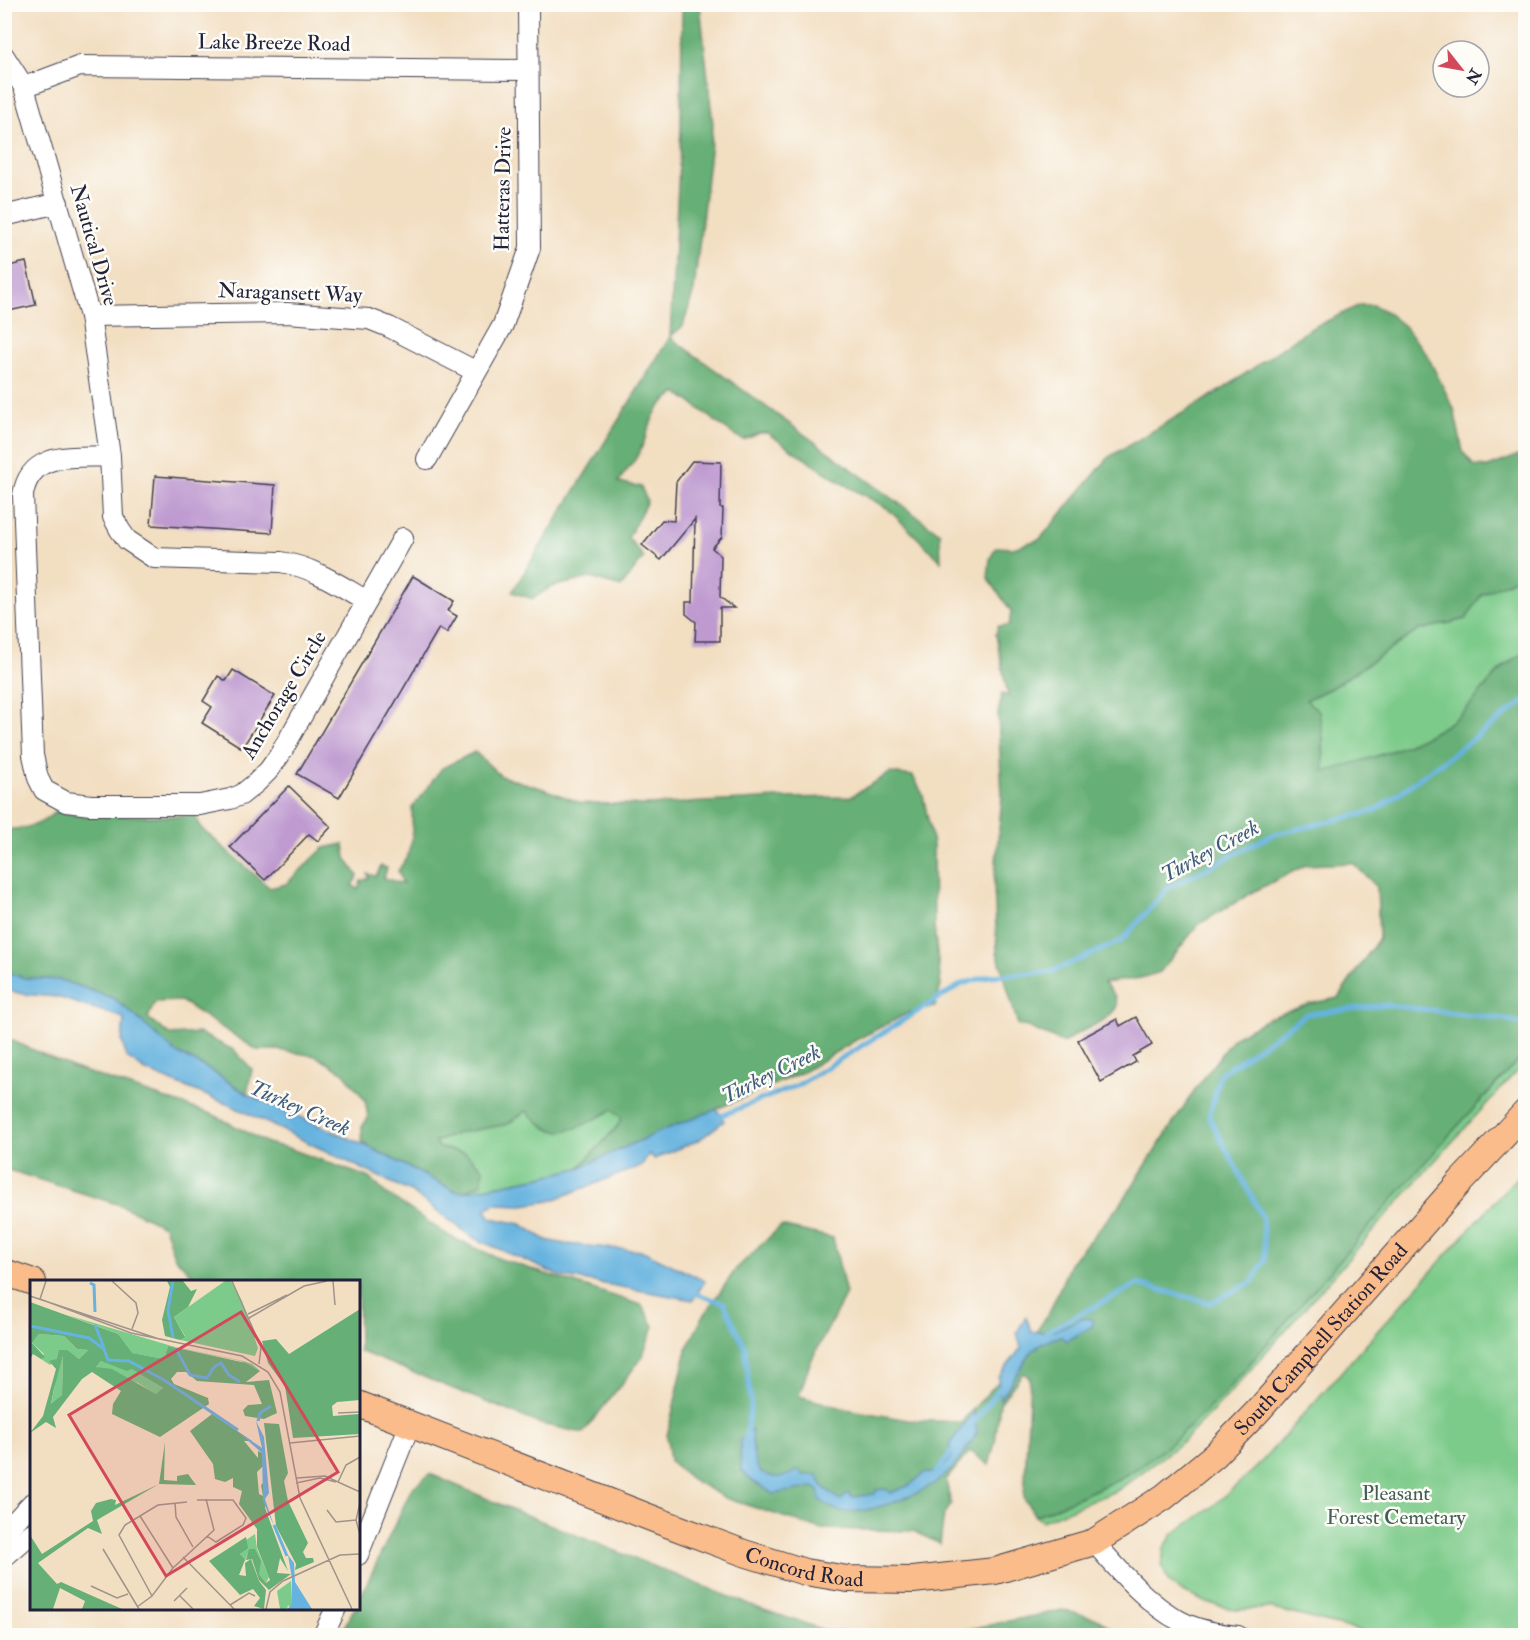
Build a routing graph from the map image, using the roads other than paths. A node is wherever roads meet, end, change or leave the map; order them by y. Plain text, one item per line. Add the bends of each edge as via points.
1 (528, 4) edge
2 (4, 56) edge
3 (528, 70) junction
4 (24, 87) junction
5 (58, 203) junction
6 (4, 216) edge
7 (90, 316) junction
8 (475, 371) junction
9 (110, 456) junction
10 (427, 459) dead end
11 (403, 538) dead end
12 (367, 601) junction
13 (1526, 1112) edge
14 (4, 1272) edge
15 (30, 1280) edge
16 (360, 1405) edge
17 (410, 1424) junction
18 (30, 1505) edge
19 (4, 1533) edge
20 (30, 1535) edge
21 (1094, 1542) junction
22 (360, 1551) edge
23 (4, 1557) edge
24 (335, 1610) edge
25 (323, 1635) edge
26 (1238, 1635) edge

1 - 3 street, Hatteras Drive
2 - 4 street, Nautical Drive
3 - 4 street, Lake Breeze Road via 80,66
3 - 8 street, Hatteras Drive via 530,248 503,325
4 - 5 street, Nautical Drive
5 - 6 street
5 - 7 street, Nautical Drive
7 - 8 street, Naragansett Way via 287,313 369,319
7 - 9 street, Nautical Drive
8 - 10 street, Hatteras Drive
9 - 12 street via 113,517 127,540 154,558 295,564 310,568
9 - 12 street, Anchorage Circle via 47,461 35,468 25,485 33,755 38,778 51,796 75,804 200,805 241,795 279,756
11 - 12 street, Anchorage Circle
13 - 21 main road, South Campbell Station Road via 1215,1455 1164,1497
14 - 15 main road
16 - 17 main road, Concord Road
17 - 21 main road, Concord Road via 744,1553 805,1572 848,1579 923,1579 995,1571
17 - 22 street
18 - 19 street
20 - 23 street
21 - 26 street via 1130,1582 1179,1621 1203,1630
24 - 25 street

